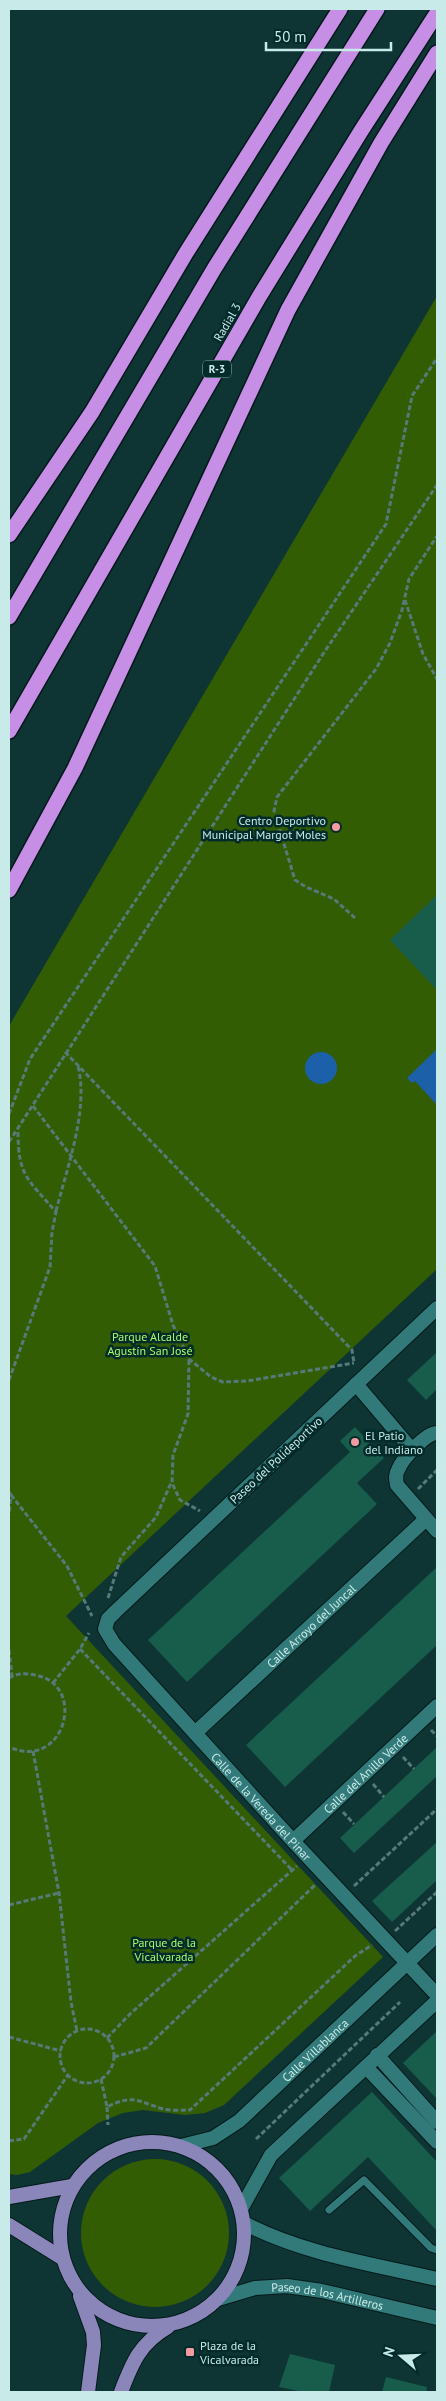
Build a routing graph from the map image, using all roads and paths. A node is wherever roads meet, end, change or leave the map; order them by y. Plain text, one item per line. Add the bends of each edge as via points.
1 (340, 9) edge
2 (377, 9) edge
3 (437, 13) edge
4 (437, 53) edge
5 (437, 358) edge
6 (437, 485) edge
7 (9, 535) edge
8 (437, 536) edge
9 (404, 600) junction
10 (9, 617) edge
11 (437, 679) edge
12 (9, 731) edge
13 (9, 890) edge
14 (355, 918) dead end
15 (65, 1052) junction
16 (78, 1065) junction
17 (33, 1106) junction
18 (9, 1114) edge
19 (18, 1131) junction
20 (9, 1142) edge
21 (71, 1154) junction
22 (56, 1212) junction
23 (437, 1308) edge
24 (189, 1359) junction
25 (354, 1363) junction
26 (9, 1380) edge
27 (356, 1384) junction
28 (437, 1433) edge
29 (412, 1450) junction
30 (434, 1473) dead end
31 (437, 1477) edge
32 (172, 1483) junction
33 (10, 1493) edge
34 (200, 1511) dead end
35 (9, 1515) edge
36 (426, 1519) junction
37 (437, 1531) edge
38 (111, 1606) junction
39 (92, 1616) dead end
40 (89, 1633) dead end
41 (80, 1649) junction
42 (9, 1650) edge
43 (10, 1677) edge
44 (53, 1683) junction
45 (437, 1706) edge
46 (430, 1728) dead end
47 (195, 1732) junction
48 (437, 1736) edge
49 (9, 1747) edge
50 (33, 1751) junction
51 (401, 1755) dead end
52 (414, 1769) dead end
53 (371, 1783) dead end
54 (384, 1797) dead end
55 (437, 1808) edge
56 (341, 1811) dead end
57 (354, 1824) dead end
58 (293, 1841) junction
59 (302, 1861) dead end
60 (292, 1870) junction
61 (320, 1880) dead end
62 (354, 1886) dead end
63 (437, 1892) edge
64 (59, 1893) junction
65 (9, 1904) edge
66 (395, 1931) dead end
67 (437, 1935) edge
68 (377, 1942) dead end
69 (407, 1963) junction
70 (437, 1995) edge
71 (437, 2001) edge
72 (400, 2002) dead end
73 (77, 2031) junction
74 (9, 2037) edge
75 (107, 2038) junction
76 (61, 2051) junction
77 (377, 2055) junction
78 (114, 2057) junction
79 (366, 2066) junction
80 (68, 2075) junction
81 (101, 2079) junction
82 (107, 2107) junction
83 (437, 2122) edge
84 (108, 2125) dead end
85 (256, 2139) dead end
86 (9, 2141) edge
87 (437, 2142) edge
88 (181, 2146) junction
89 (72, 2186) junction
90 (9, 2196) edge
91 (241, 2209) junction
92 (329, 2210) dead end
93 (244, 2223) junction
94 (9, 2225) edge
95 (437, 2250) edge
96 (62, 2258) junction
97 (437, 2279) edge
98 (78, 2290) junction
99 (218, 2298) junction
100 (437, 2318) edge
101 (172, 2324) junction
102 (88, 2392) edge
103 (121, 2392) edge

1 - 7 highway via 192,244 92,412
2 - 10 highway via 214,268
3 - 12 highway, Radial 3 / R-3 via 259,297
4 - 13 highway via 381,143 288,310 75,768
5 - 18 path via 412,396 386,524 30,1059
6 - 15 path via 325,651
8 - 9 path via 409,579
9 - 11 path via 422,654
9 - 14 path via 390,643 376,669 277,797 274,811 295,880 334,899
15 - 16 path
15 - 17 path
16 - 21 path via 81,1096
16 - 25 path via 352,1350
17 - 19 path
17 - 21 path
19 - 20 path
19 - 22 path via 18,1157 24,1175
21 - 22 path
21 - 24 path via 155,1266 173,1325
22 - 26 path via 50,1267
23 - 27 street, Paseo del Polideportivo
24 - 25 path via 222,1382 247,1381
24 - 32 path via 188,1414 174,1455
25 - 27 path
27 - 29 street
27 - 38 street, Paseo del Polideportivo
28 - 29 street
29 - 36 street via 398,1467 397,1485
30 - 31 path
32 - 34 path via 180,1500
32 - 38 path via 156,1517 121,1557
33 - 35 path
33 - 39 path via 67,1566
36 - 37 street
36 - 47 street, Calle Arroyo del Juncal
38 - 47 street, Calle de la Vereda del Pinar via 105,1629 114,1644
40 - 41 path
41 - 44 path
41 - 60 path
42 - 43 path
43 - 44 path via 25,1673
44 - 50 path via 62,1696 66,1711 64,1724 52,1742
45 - 58 street, Calle del Anillo Verde
46 - 48 path
47 - 58 street, Calle de la Vereda del Pinar
49 - 50 path via 17,1751
50 - 64 path
51 - 52 path
53 - 54 path
55 - 62 path
56 - 57 path
58 - 69 street, Calle de la Vereda del Pinar
59 - 60 path
60 - 75 path
61 - 78 path via 146,2048
63 - 66 path
64 - 65 path
64 - 73 path
67 - 69 street, Calle Villablanca
68 - 82 path via 355,1956 190,2110 164,2109 124,2098
69 - 70 street, Calle de la Vereda del Pinar
69 - 88 street, Calle Villablanca via 239,2121 213,2138
71 - 77 street
72 - 85 path
73 - 75 path via 94,2030
73 - 76 path via 69,2035
74 - 76 path
75 - 78 path
76 - 80 path via 60,2059
77 - 79 street
77 - 83 street
78 - 81 path via 112,2066
79 - 87 street
79 - 91 street via 271,2155
80 - 81 path via 84,2083
80 - 86 path via 24,2139
81 - 82 path
82 - 84 path
88 - 89 main road via 156,2141 124,2146 108,2152 88,2167
88 - 91 main road via 201,2155 219,2170
89 - 90 main road via 51,2192
89 - 96 main road via 62,2209 59,2234
91 - 93 main road
92 - 95 lane via 364,2180
93 - 97 street via 297,2246
93 - 99 main road via 243,2250 234,2276
94 - 96 main road
96 - 98 main road
98 - 101 main road via 92,2305 130,2324 151,2327
98 - 102 main road via 94,2339
99 - 100 street, Paseo de los Artilleros via 255,2288 287,2286
99 - 101 main road via 197,2314
101 - 103 main road via 151,2337 132,2365

